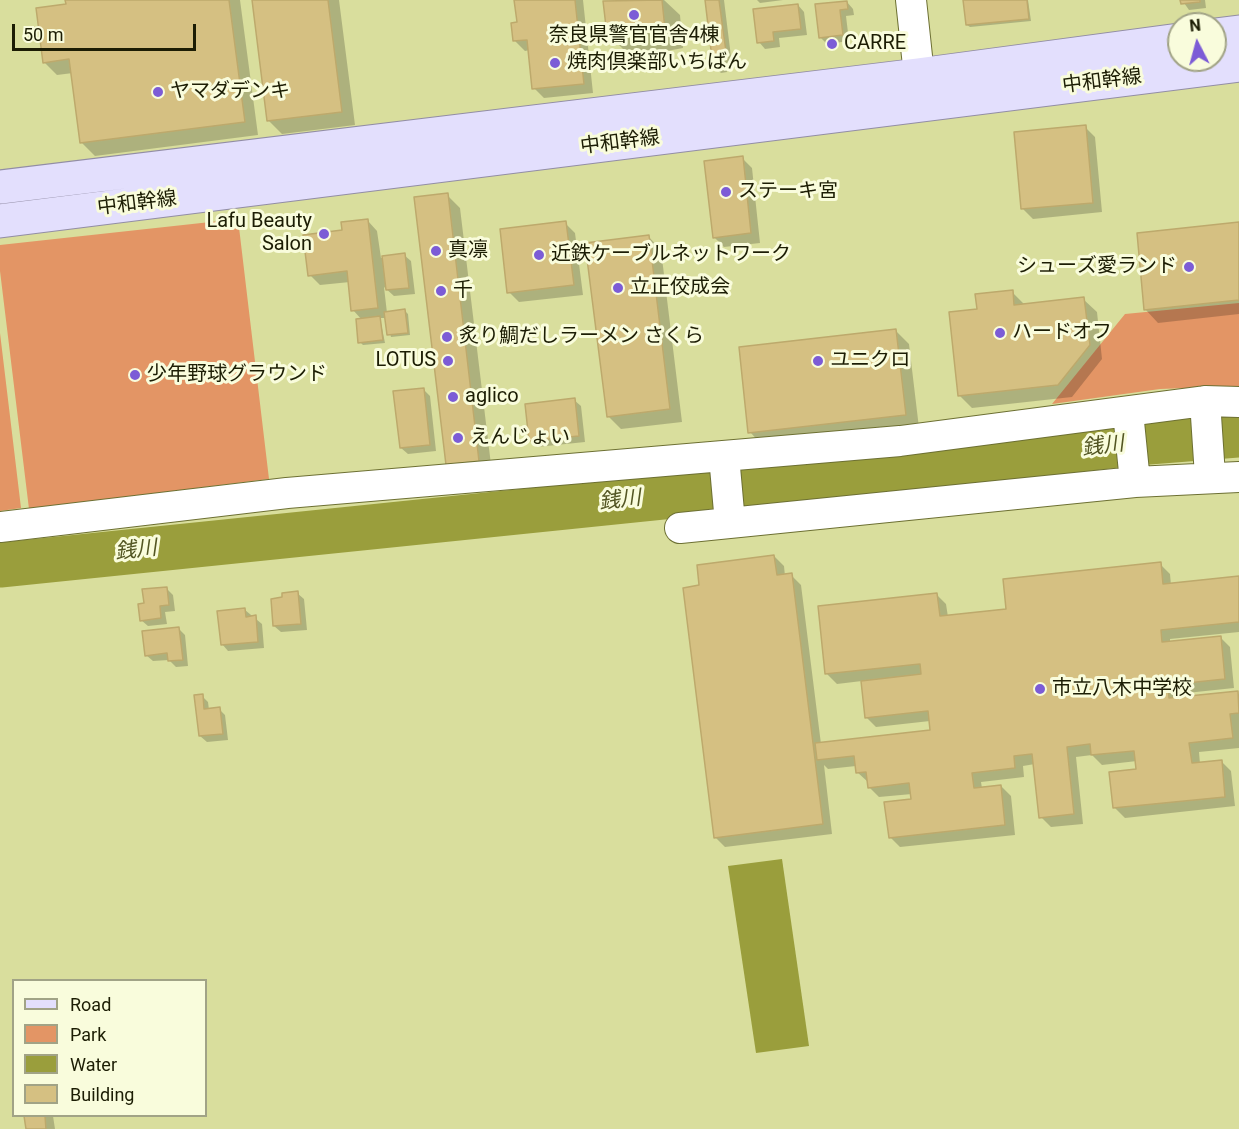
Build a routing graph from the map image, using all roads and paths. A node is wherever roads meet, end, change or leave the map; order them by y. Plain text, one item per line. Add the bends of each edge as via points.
1 (911, 0) edge
2 (1167, 42) edge
3 (1239, 65) edge
4 (919, 75) junction
5 (0, 187) edge
6 (0, 221) edge
7 (1239, 402) edge
8 (1206, 409) junction
9 (1128, 412) junction
10 (725, 462) junction
11 (1220, 472) edge
12 (1135, 482) junction
13 (730, 517) junction
14 (0, 527) edge
15 (680, 528) dead end

1 - 4 street
2 - 4 main road, 中和幹線
3 - 6 main road, 中和幹線
4 - 5 main road, 中和幹線
7 - 8 street
8 - 9 street
8 - 11 street
9 - 10 street
9 - 12 street
10 - 13 street
10 - 14 street via 287,493
11 - 12 street
12 - 13 street
13 - 15 street

